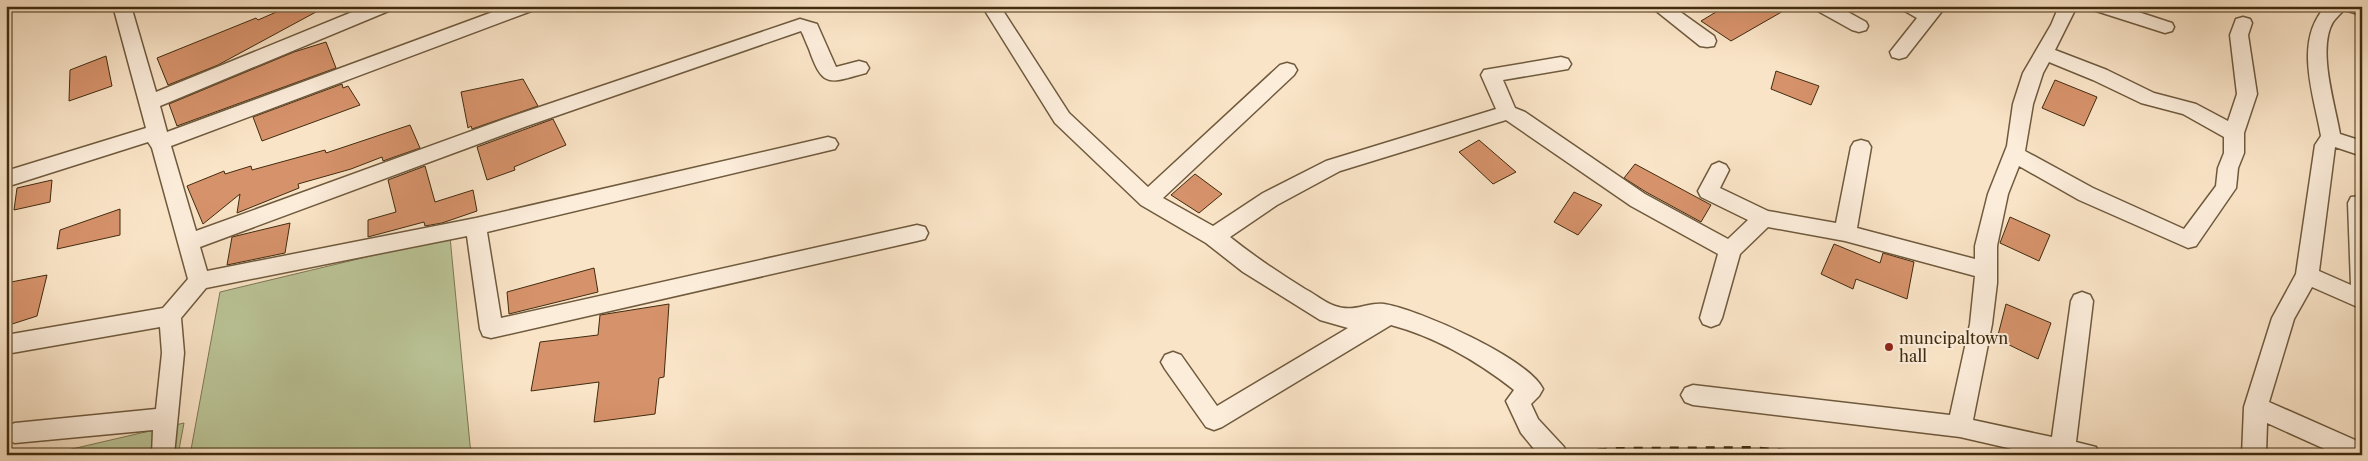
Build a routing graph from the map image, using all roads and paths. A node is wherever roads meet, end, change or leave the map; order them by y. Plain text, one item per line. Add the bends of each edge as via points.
1 (122, 6) edge
2 (385, 6) edge
3 (528, 6) edge
4 (991, 6) edge
5 (1659, 6) edge
6 (1822, 6) edge
7 (1909, 6) edge
8 (2068, 6) edge
9 (2100, 6) edge
10 (2337, 6) edge
11 (2350, 6) edge
12 (2362, 9) edge
13 (1933, 11) edge
14 (2242, 23) dead end
15 (1859, 26) dead end
16 (2165, 27) dead end
17 (1708, 41) dead end
18 (1899, 52) dead end
19 (2044, 53) junction
20 (1561, 64) dead end
21 (859, 68) dead end
22 (1287, 70) dead end
23 (148, 103) junction
24 (1507, 113) junction
25 (2234, 134) junction
26 (157, 138) junction
27 (2331, 138) junction
28 (828, 144) dead end
29 (1861, 147) dead end
30 (2362, 149) edge
31 (2014, 154) junction
32 (1719, 170) dead end
33 (6, 179) edge
34 (1148, 199) junction
35 (2358, 202) dead end
36 (1764, 218) junction
37 (476, 226) junction
38 (917, 232) dead end
39 (1845, 233) junction
40 (1214, 237) junction
41 (187, 243) junction
42 (1730, 250) junction
43 (1986, 270) junction
44 (2307, 275) junction
45 (199, 281) junction
46 (2362, 296) edge
47 (2362, 300) edge
48 (2082, 301) dead end
49 (1390, 314) junction
50 (170, 316) junction
51 (1711, 318) dead end
52 (6, 345) edge
53 (1173, 362) dead end
54 (1693, 395) dead end
55 (2256, 407) junction
56 (166, 418) junction
57 (1960, 427) junction
58 (15, 433) dead end
59 (2063, 448) junction
60 (163, 453) dead end
61 (2362, 454) edge
62 (1555, 455) edge
63 (2086, 455) edge
64 (2254, 455) edge

1 - 23 street
2 - 23 street
3 - 26 street
4 - 34 street via 1062,118
5 - 17 street
6 - 15 street
7 - 13 street
8 - 19 street
9 - 16 street
10 - 27 street via 2324,20 2318,57
11 - 12 street
13 - 18 street
14 - 25 street via 2239,34 2247,94
19 - 25 street via 2148,98 2189,109
19 - 31 street via 2033,73 2023,104
20 - 24 street via 1491,75
21 - 41 street via 832,75 824,65 810,28 800,25 520,121
22 - 34 street
23 - 26 street
24 - 40 street via 1333,166 1270,199
24 - 42 street via 1518,117 1638,200
25 - 31 street via 2234,153 2228,168 2226,188 2188,240 2086,194
26 - 33 street
26 - 41 street
27 - 30 street
27 - 44 street via 2325,145
28 - 37 street
29 - 39 street
31 - 43 street via 1998,194 1986,246
32 - 36 street via 1708,191
34 - 40 street
35 - 46 street
36 - 39 street
36 - 42 street
37 - 38 street via 490,329
37 - 45 street
39 - 43 street
40 - 49 street via 1251,266 1328,314 1350,319
41 - 45 street
42 - 51 street
43 - 57 street via 1981,324
44 - 47 street
44 - 55 street via 2284,318
45 - 50 street
48 - 59 street
49 - 53 street via 1214,420
49 - 62 street via 1426,326 1494,361 1531,389 1518,401 1528,426
50 - 52 street
50 - 56 street via 173,354
54 - 57 street
55 - 61 street
55 - 64 street
56 - 58 street
56 - 60 street
57 - 59 street
59 - 63 street

